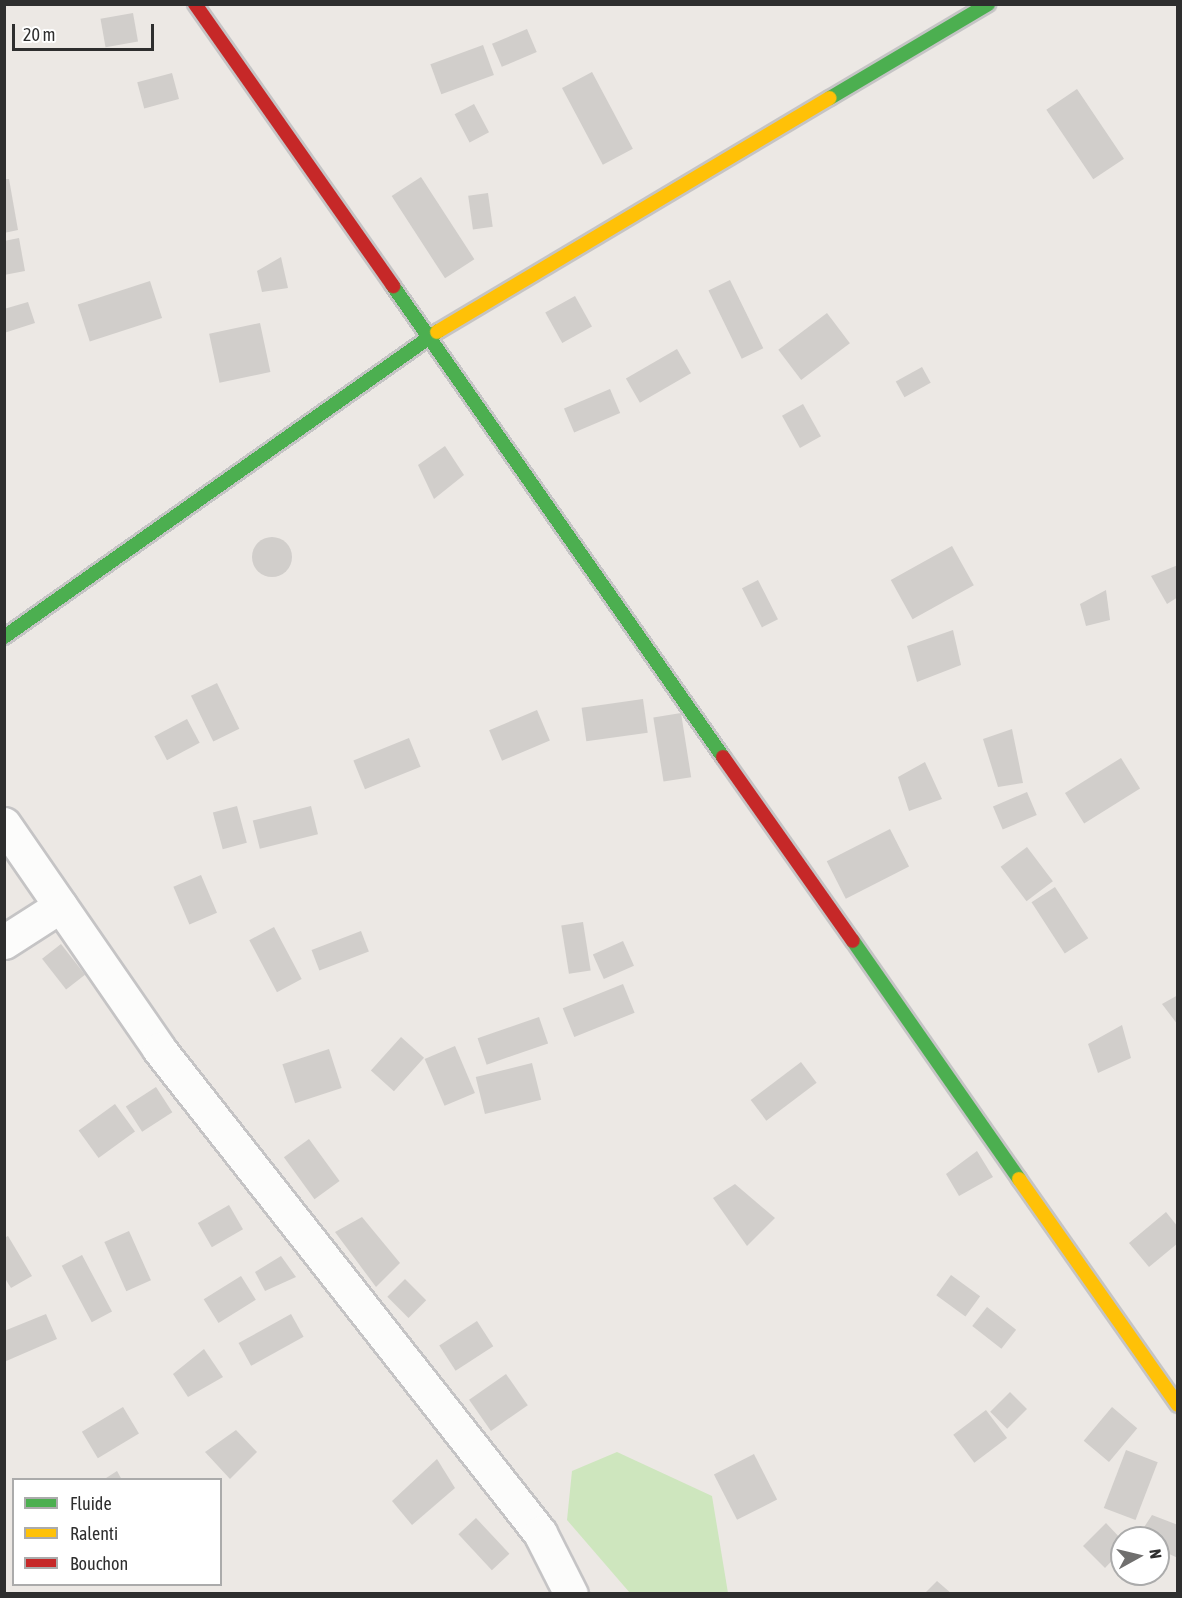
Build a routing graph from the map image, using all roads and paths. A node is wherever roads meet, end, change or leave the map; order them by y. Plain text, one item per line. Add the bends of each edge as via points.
1 (195, 4) edge
2 (988, 4) edge
3 (430, 336) junction
4 (4, 637) edge
5 (4, 825) edge
6 (60, 906) junction
7 (4, 942) edge
8 (1178, 1405) edge
9 (571, 1593) edge

1 - 3 street
2 - 3 street
3 - 4 street
3 - 8 street
5 - 6 street
6 - 7 street
6 - 9 street via 159,1049 540,1533

